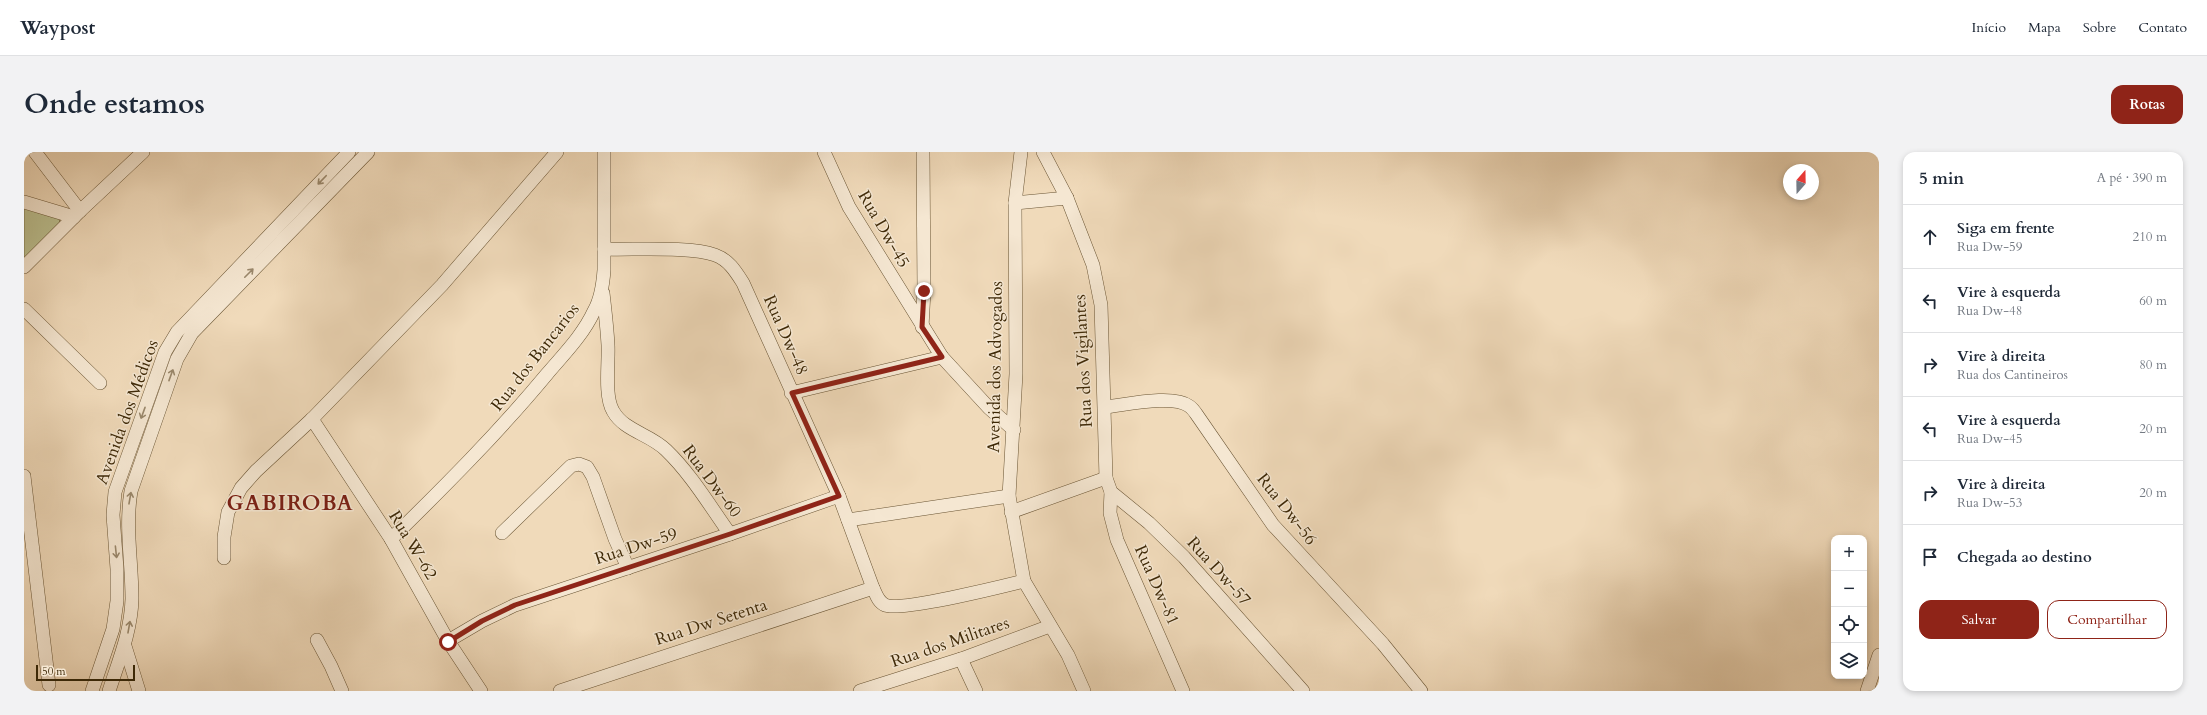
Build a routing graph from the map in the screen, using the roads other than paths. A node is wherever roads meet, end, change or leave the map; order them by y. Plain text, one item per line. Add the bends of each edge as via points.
1 (35, 152) edge
2 (143, 152) edge
3 (349, 152) edge
4 (557, 152) edge
5 (604, 152) edge
6 (824, 152) edge
7 (923, 152) edge
8 (1021, 152) edge
9 (1043, 152) edge
10 (365, 153) edge
11 (1066, 198) junction
12 (24, 202) edge
13 (1015, 203) junction
14 (77, 214) junction
15 (604, 249) junction
16 (24, 267) edge
17 (602, 286) junction
18 (24, 309) edge
19 (196, 319) junction
20 (922, 327) junction
21 (942, 357) junction
22 (100, 383) dead end
23 (792, 393) junction
24 (1105, 407) junction
25 (312, 419) junction
26 (1014, 430) junction
27 (24, 476) edge
28 (1106, 478) junction
29 (1112, 492) junction
30 (839, 496) junction
31 (1009, 496) junction
32 (1011, 512) junction
33 (848, 520) junction
34 (502, 533) dead end
35 (730, 534) junction
36 (391, 539) junction
37 (224, 558) dead end
38 (628, 568) junction
39 (1024, 581) junction
40 (873, 588) junction
41 (1050, 626) junction
42 (317, 640) dead end
43 (448, 642) junction
44 (125, 646) junction
45 (1879, 655) edge
46 (960, 659) junction
47 (49, 685) dead end
48 (92, 691) edge
49 (109, 691) edge
50 (139, 691) edge
51 (342, 691) edge
52 (481, 691) edge
53 (560, 691) edge
54 (860, 691) edge
55 (976, 691) edge
56 (1084, 691) edge
57 (1183, 691) edge
58 (1303, 691) edge
59 (1421, 691) edge
60 (1867, 691) edge

1 - 14 street
2 - 14 street
3 -> 19 street, Avenida dos Médicos
4 - 25 street via 442,285
5 - 15 street, Rua dos Bancarios
6 - 20 street, Rua Dw-45 via 849,208
7 - 20 street
8 - 13 street, Avenida dos Advogados
9 - 11 street, Rua dos Vigilantes
19 -> 10 street, Avenida dos Médicos
11 - 13 street
11 - 24 street, Rua dos Vigilantes via 1093,265 1101,305
12 - 14 street
13 - 26 street, Avenida dos Advogados
14 - 16 street
15 - 17 street, Rua dos Bancarios
15 - 23 street, Rua Dw-48 via 694,251 716,255 732,266 743,283
17 - 35 street, Rua Dw-60 via 612,410 623,424 664,448 680,464
17 - 36 street, Rua dos Bancarios via 595,310 584,330 466,466
18 - 22 street
44 -> 19 street, Avenida dos Médicos via 132,600 127,512 131,491 177,359
19 -> 48 street, Avenida dos Médicos via 165,352 115,492 113,515 117,601 113,629
20 - 21 street, Rua Dw-45
21 - 23 street
21 - 26 street, Rua Dw-45 via 989,408
23 - 30 street, Rua Dw-48
24 - 28 street, Rua dos Vigilantes
24 - 59 street, Rua Dw-56 via 1167,400 1178,401 1188,406 1197,415 1273,525 1383,644
25 - 36 street, Rua W-62
25 - 37 street via 240,488 228,512
26 - 31 street, Avenida dos Advogados
27 - 47 street
28 - 29 street, Rua Dw-57
28 - 32 street
29 - 57 street, Rua Dw-81 via 1110,513 1117,540
29 - 58 street, Rua Dw-57 via 1184,557
30 - 33 street, Rua Dw-48
30 - 35 street, Rua Dw-59
31 - 32 street, Avenida dos Advogados
31 - 33 street
32 - 39 street, Avenida dos Advogados
33 - 40 street, Rua Dw-48
34 - 38 street via 571,466 579,464 587,467 593,477
35 - 38 street, Rua Dw-59
36 - 43 street, Rua W-62
38 - 43 street, Rua Dw-59 via 515,605
39 - 40 street, Rua Dw-48 via 974,593 898,606 885,605
39 - 41 street, Avenida dos Advogados
40 - 53 street, Rua Dw Setenta
41 - 46 street, Rua dos Militares
41 - 56 street, Avenida dos Advogados via 1068,655
42 - 51 street
43 - 52 street, Rua W-62
44 - 49 street, Avenida dos Médicos
44 - 50 street
45 - 60 street
46 - 54 street, Rua dos Militares
46 - 55 street

